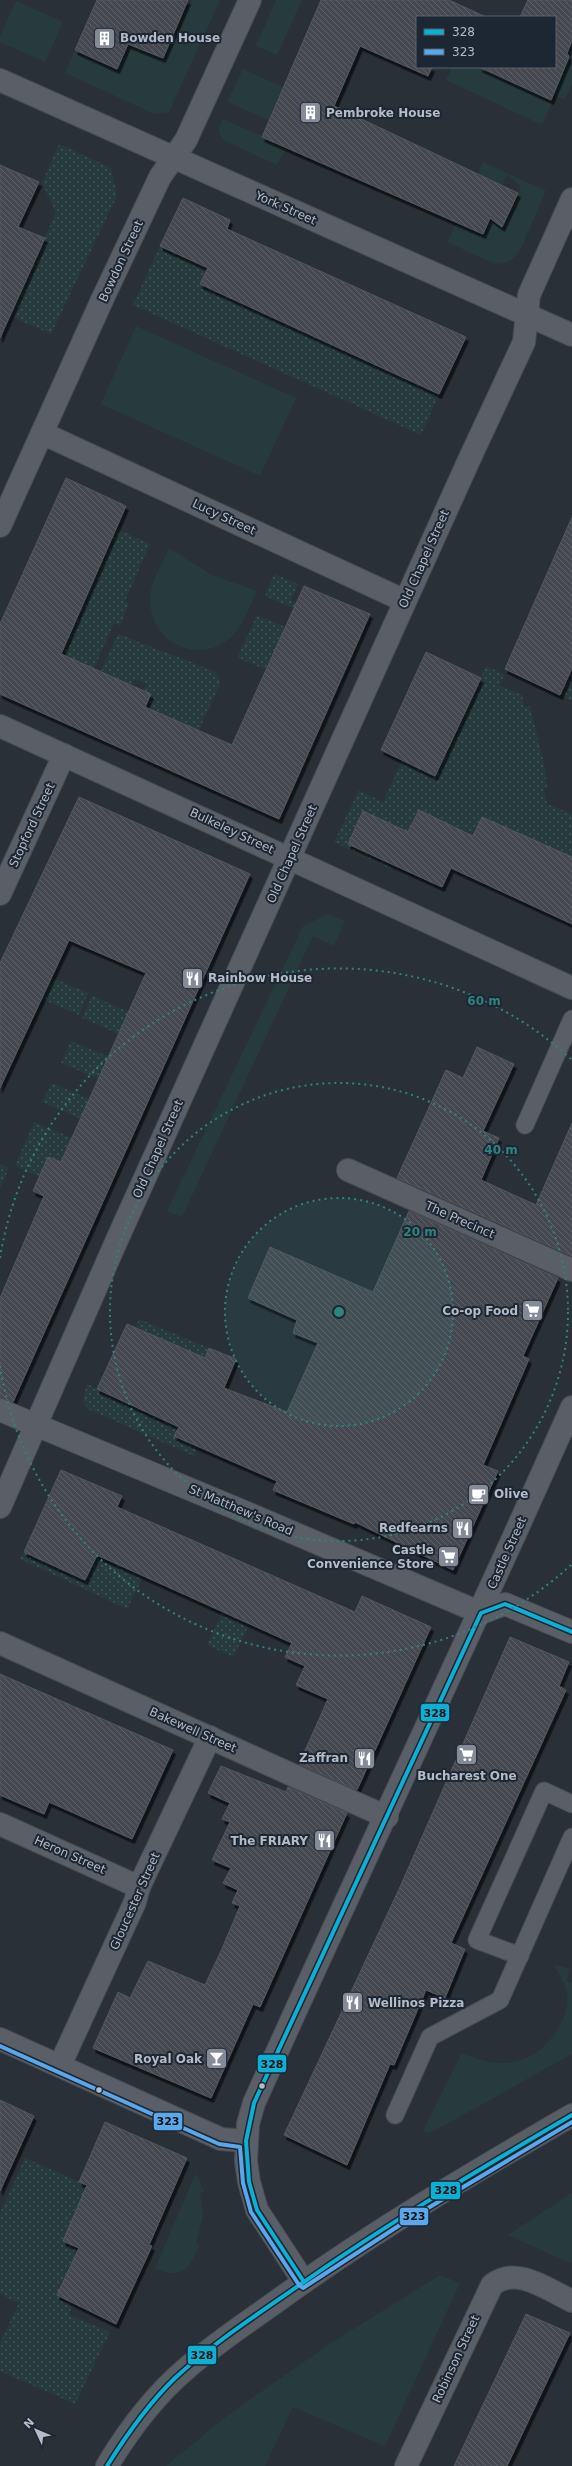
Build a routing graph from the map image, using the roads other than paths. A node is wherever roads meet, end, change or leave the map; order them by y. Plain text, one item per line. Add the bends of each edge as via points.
1 (250, 0) edge
2 (0, 80) edge
3 (174, 158) junction
4 (572, 199) edge
5 (526, 316) junction
6 (572, 335) edge
7 (42, 433) junction
8 (0, 526) edge
9 (406, 601) junction
10 (0, 726) edge
11 (64, 755) junction
12 (290, 858) junction
13 (0, 894) edge
14 (572, 988) edge
15 (572, 1019) edge
16 (525, 1125) dead end
17 (348, 1170) dead end
18 (572, 1270) edge
19 (572, 1407) edge
20 (0, 1410) edge
21 (36, 1425) junction
22 (0, 1507) edge
23 (481, 1614) junction
24 (572, 1632) edge
25 (0, 1643) edge
26 (210, 1737) junction
27 (572, 1804) edge
28 (387, 1817) junction
29 (0, 1824) edge
30 (572, 1837) edge
31 (139, 1886) junction
32 (520, 1956) junction
33 (0, 2039) edge
34 (60, 2065) junction
35 (572, 2114) edge
36 (394, 2115) dead end
37 (246, 2141) junction
38 (304, 2282) junction
39 (572, 2301) edge
40 (107, 2466) edge
41 (406, 2466) edge

1 - 3 street, Bowdon Street via 186,140
2 - 3 street, York Street
3 - 5 street, York Street
3 - 7 street, Bowdon Street via 160,177
4 - 5 street, Old Chapel Street via 529,295
5 - 6 street, York Street
5 - 9 street, Old Chapel Street via 524,342
7 - 8 street, Bowdon Street
7 - 9 street, Lucy Street
9 - 12 street, Old Chapel Street
10 - 11 street, Bulkeley Street
11 - 12 street, Bulkeley Street
11 - 13 street, Stopford Street
12 - 14 street, Bulkeley Street
12 - 21 street, Old Chapel Street
15 - 16 lane
17 - 18 street, The Precinct
19 - 23 street, Castle Street
20 - 21 street, St Matthew's Road
21 - 22 street, Old Chapel Street
21 - 23 street, St Matthew's Road
23 - 24 street via 505,1604
23 - 28 street, Castle Street
25 - 26 street, Bakewell Street
26 - 28 street, Bakewell Street
26 - 31 street, Gloucester Street
27 - 32 lane via 544,1791 477,1940
28 - 37 street, Castle Street via 254,2103
29 - 31 street, Heron Street
30 - 32 lane
31 - 34 street, Gloucester Street via 135,1902
32 - 36 lane via 500,2000 430,2037
33 - 34 street
34 - 37 street via 221,2139
35 - 38 main road via 400,2218
37 - 38 street, Castle Street via 249,2182 257,2210
38 - 40 main road via 186,2369 163,2391
39 - 41 street, Robinson Street via 526,2279 511,2276 498,2280 492,2286

